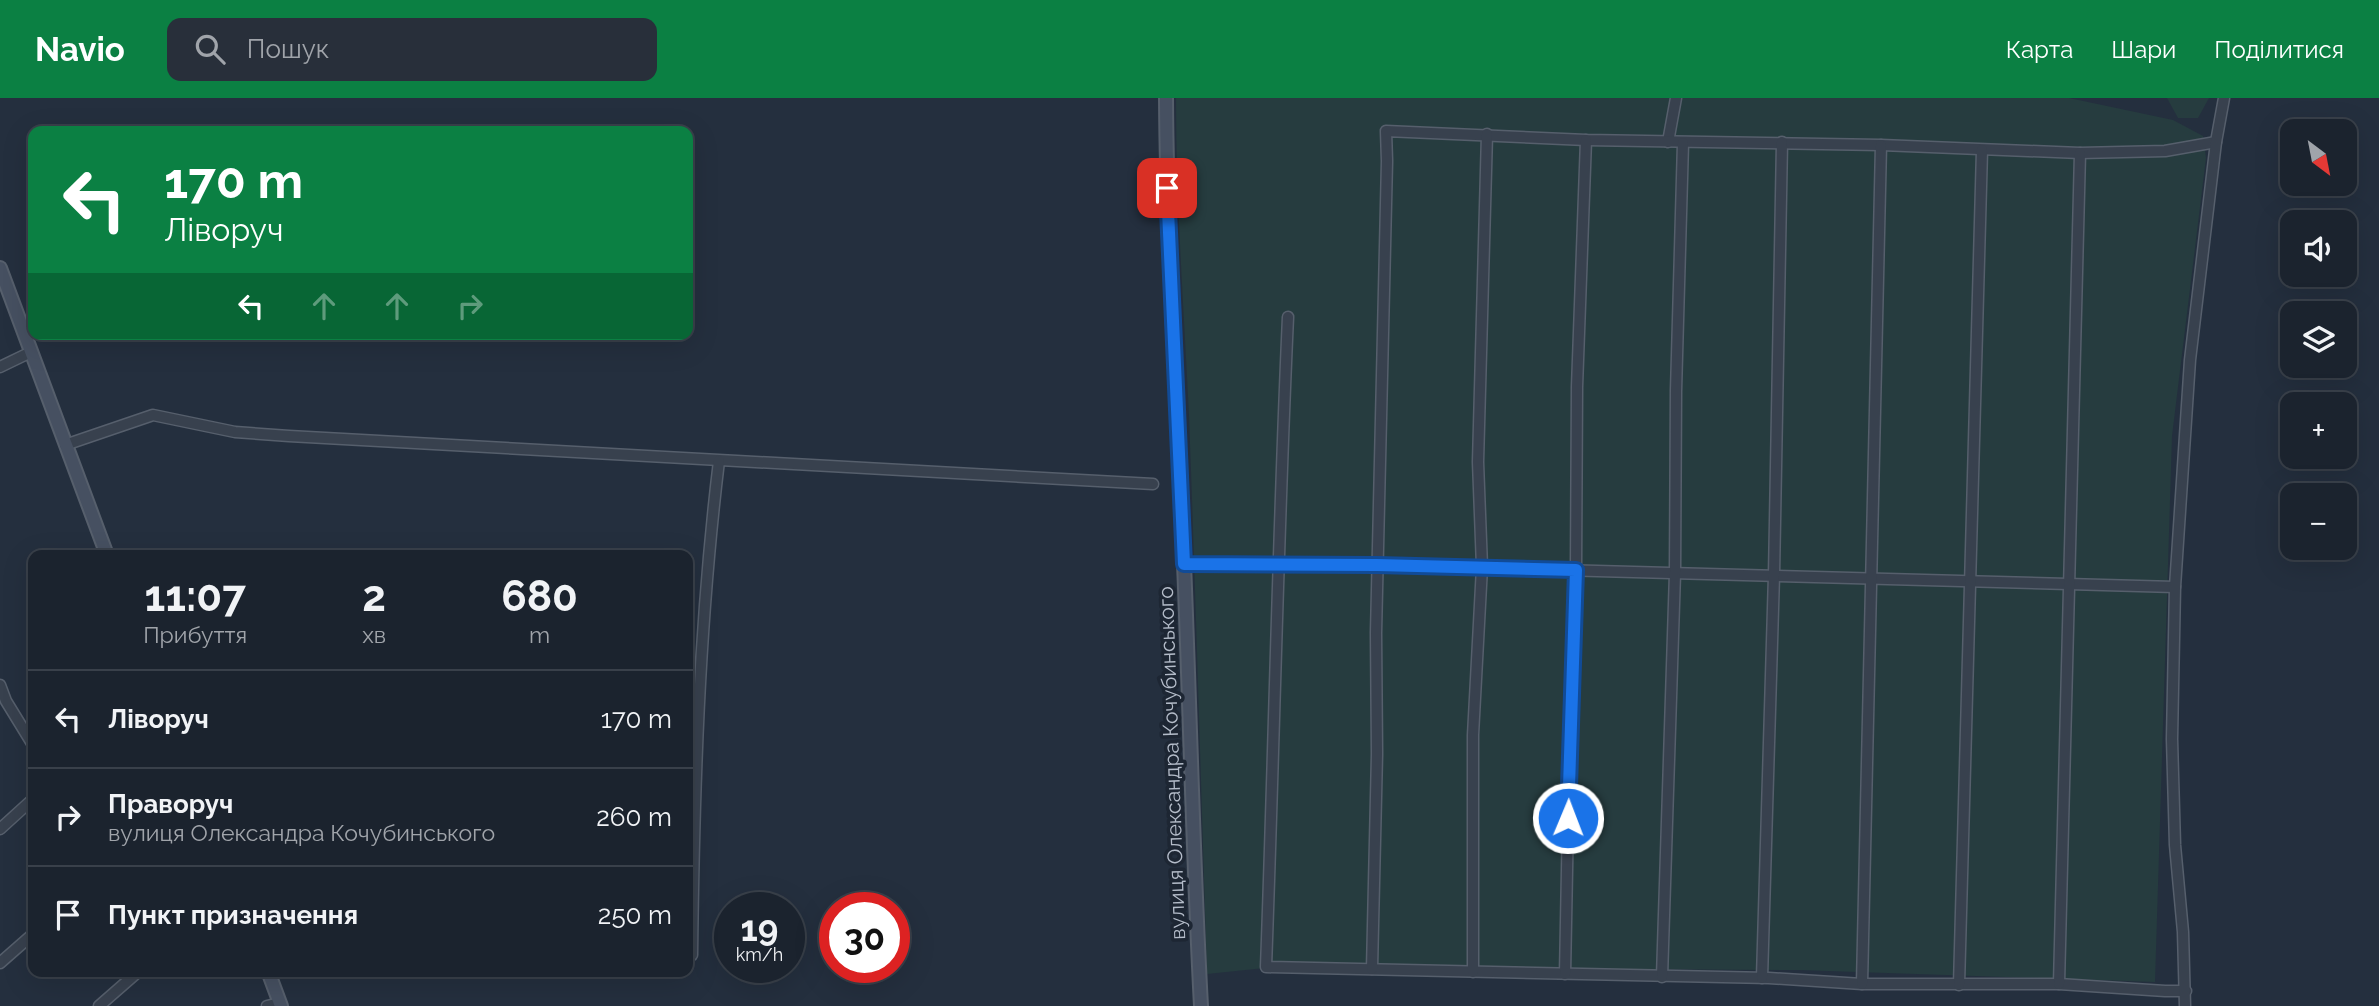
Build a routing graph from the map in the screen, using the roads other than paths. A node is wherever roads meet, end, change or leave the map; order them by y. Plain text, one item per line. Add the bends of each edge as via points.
1 (1166, 98) edge
2 (1676, 98) edge
3 (2224, 98) edge
4 (1487, 134) junction
5 (1586, 140) junction
6 (1668, 142) junction
7 (1782, 142) junction
8 (2216, 142) junction
9 (1683, 143) junction
10 (1881, 145) junction
11 (1982, 150) junction
12 (2080, 153) junction
13 (0, 268) edge
14 (1288, 317) dead end
15 (31, 352) junction
16 (0, 367) edge
17 (65, 444) junction
18 (719, 461) junction
19 (1153, 484) dead end
20 (105, 550) edge
21 (1184, 564) junction
22 (1277, 565) junction
23 (1377, 565) junction
24 (1482, 567) junction
25 (1576, 570) junction
26 (1675, 573) junction
27 (1774, 575) junction
28 (1870, 577) junction
29 (1969, 581) junction
30 (2068, 584) junction
31 (2175, 587) junction
32 (0, 685) edge
33 (3, 703) edge
34 (28, 738) edge
35 (28, 804) edge
36 (0, 829) edge
37 (693, 855) edge
38 (28, 938) edge
39 (0, 963) edge
40 (1372, 969) junction
41 (1474, 972) junction
42 (1565, 974) junction
43 (132, 977) edge
44 (269, 977) edge
45 (1662, 977) junction
46 (1762, 978) junction
47 (1862, 984) junction
48 (2059, 984) junction
49 (1959, 985) junction
50 (2186, 990) junction
51 (276, 1005) edge
52 (99, 1006) edge
53 (1201, 1006) edge
54 (2185, 1006) edge

1 - 21 street, вулиця Олександра Кочубинського
2 - 6 street
3 - 8 street
4 - 5 street
4 - 23 street via 1386,131
4 - 24 street via 1478,462
5 - 6 street
5 - 25 street
6 - 9 street
7 - 9 street
7 - 10 street
7 - 27 street
8 - 12 street via 2165,151
8 - 31 street via 2190,360
9 - 26 street
10 - 11 street
10 - 28 street
11 - 12 street
11 - 29 street
12 - 30 street
13 - 15 street
14 - 22 street
15 - 16 street
15 - 17 street
17 - 18 street via 153,415 235,432
17 - 20 street
18 - 19 street
18 - 37 street via 707,559
21 - 22 street
21 - 53 street, вулиця Олександра Кочубинського
22 - 23 street
22 - 40 street via 1266,967
23 - 24 street
23 - 40 street
24 - 25 street
24 - 41 street via 1473,735
25 - 26 street
25 - 42 street
26 - 27 street
26 - 45 street
27 - 28 street
27 - 46 street
28 - 29 street
28 - 47 street
29 - 30 street
29 - 49 street
30 - 31 street
30 - 48 street
31 - 50 street via 2172,739
32 - 33 street
33 - 34 street
35 - 36 street
38 - 39 street
40 - 41 street
41 - 42 street
42 - 45 street
43 - 52 street
44 - 51 street
45 - 46 street
46 - 47 street
47 - 49 street
48 - 49 street
48 - 50 street
50 - 54 street

